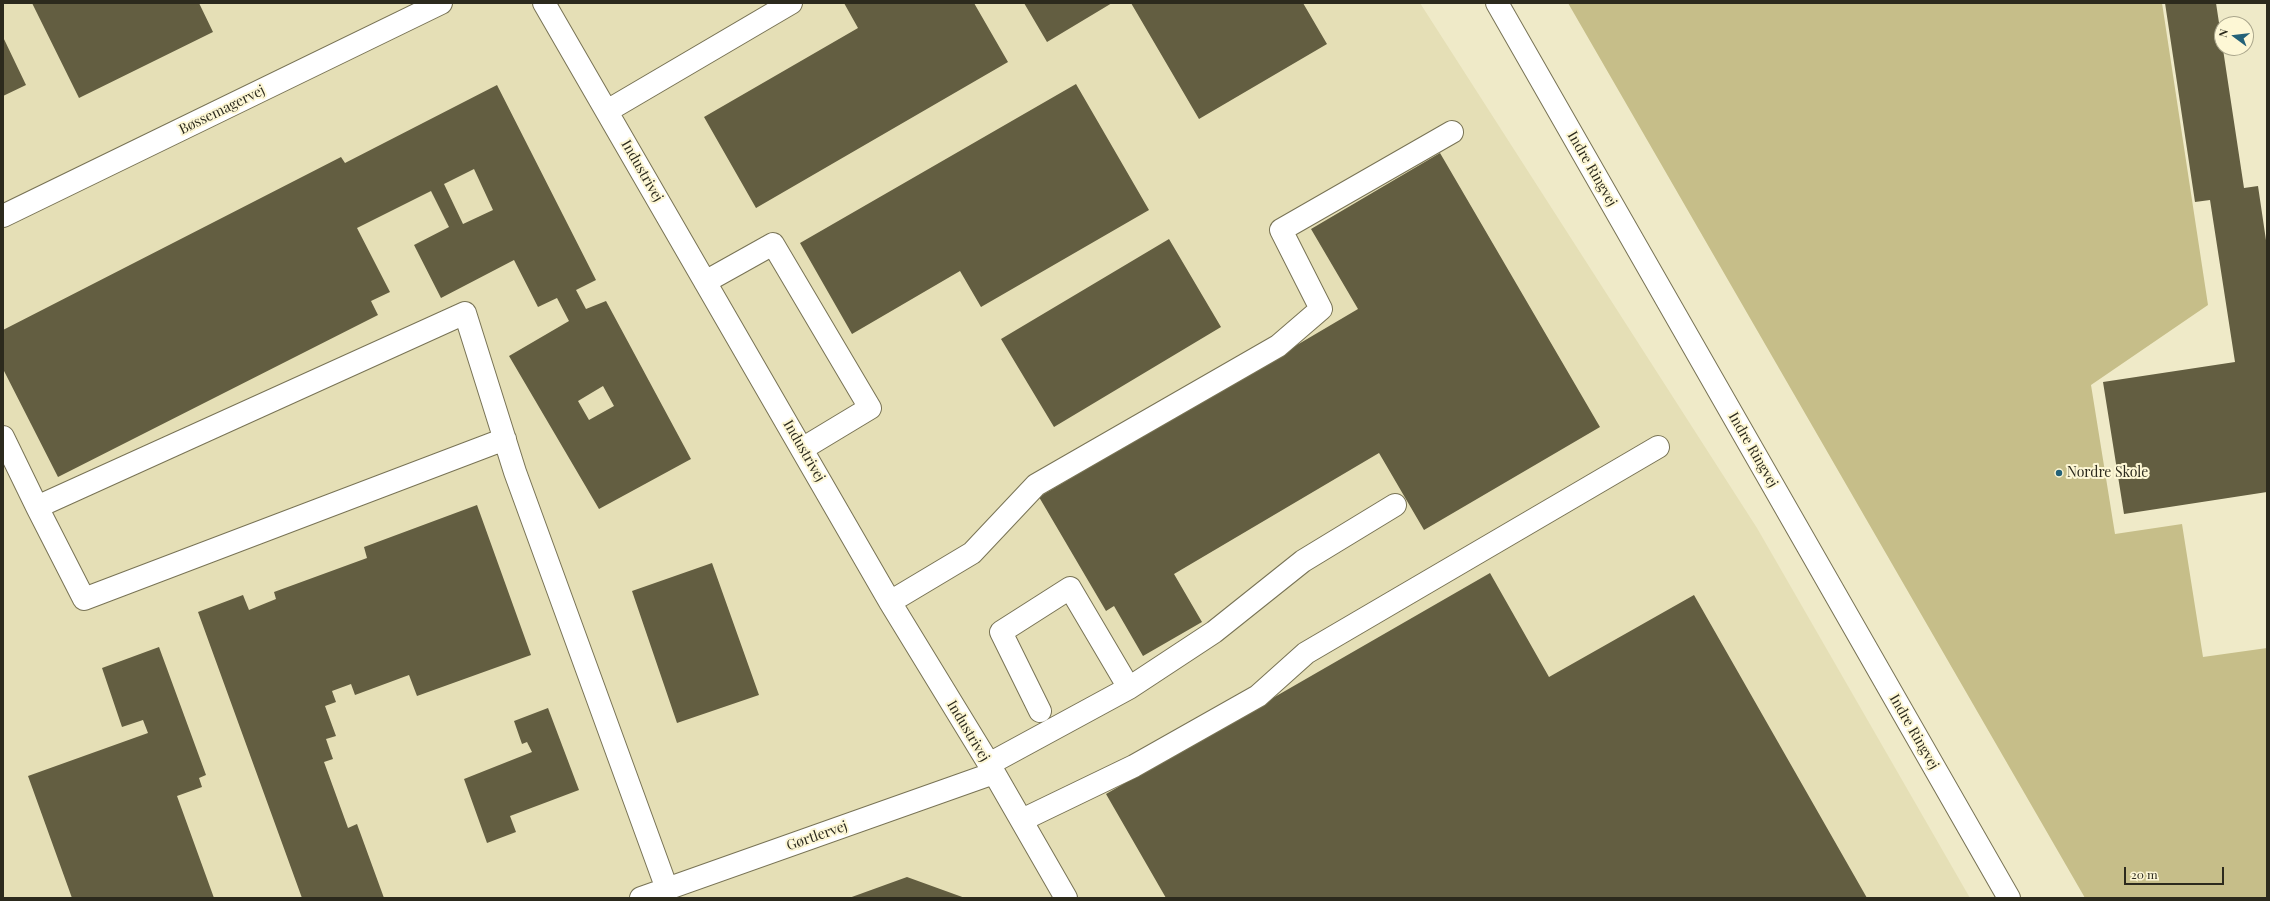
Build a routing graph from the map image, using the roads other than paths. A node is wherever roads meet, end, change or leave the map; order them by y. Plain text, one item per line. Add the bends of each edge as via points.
1 (441, 3) edge
2 (544, 3) edge
3 (791, 3) edge
4 (1497, 3) edge
5 (608, 111) junction
6 (1452, 132) dead end
7 (3, 216) edge
8 (705, 282) junction
9 (3, 437) edge
10 (505, 439) junction
11 (1658, 448) dead end
12 (802, 449) junction
13 (1395, 505) dead end
14 (37, 507) junction
15 (890, 602) junction
16 (1129, 688) junction
17 (1040, 711) dead end
18 (991, 769) junction
19 (1022, 820) junction
20 (668, 889) junction
21 (641, 898) edge
22 (1066, 898) edge
23 (2008, 898) edge

1 - 7 street, Bøssemagervej
2 - 5 street, Industrivej
3 - 5 street
4 - 23 street, Indre Ringvej
5 - 8 street, Industrivej
6 - 15 street via 1280,230 1321,310 1278,346 1036,486 972,553
8 - 12 street, Industrivej
8 - 12 street via 773,244 870,408
9 - 14 street
10 - 14 street via 84,599
10 - 14 street via 465,313
10 - 20 street
11 - 19 street via 1306,653 1258,696 1134,766
12 - 15 street, Industrivej
13 - 16 street, Gørtlervej via 1303,561 1214,632
15 - 18 street, Industrivej
16 - 17 street via 1070,588 1001,632
16 - 18 street, Gørtlervej
18 - 19 street, Industrivej
18 - 20 street, Gørtlervej
19 - 22 street, Industrivej
20 - 21 street, Gørtlervej

